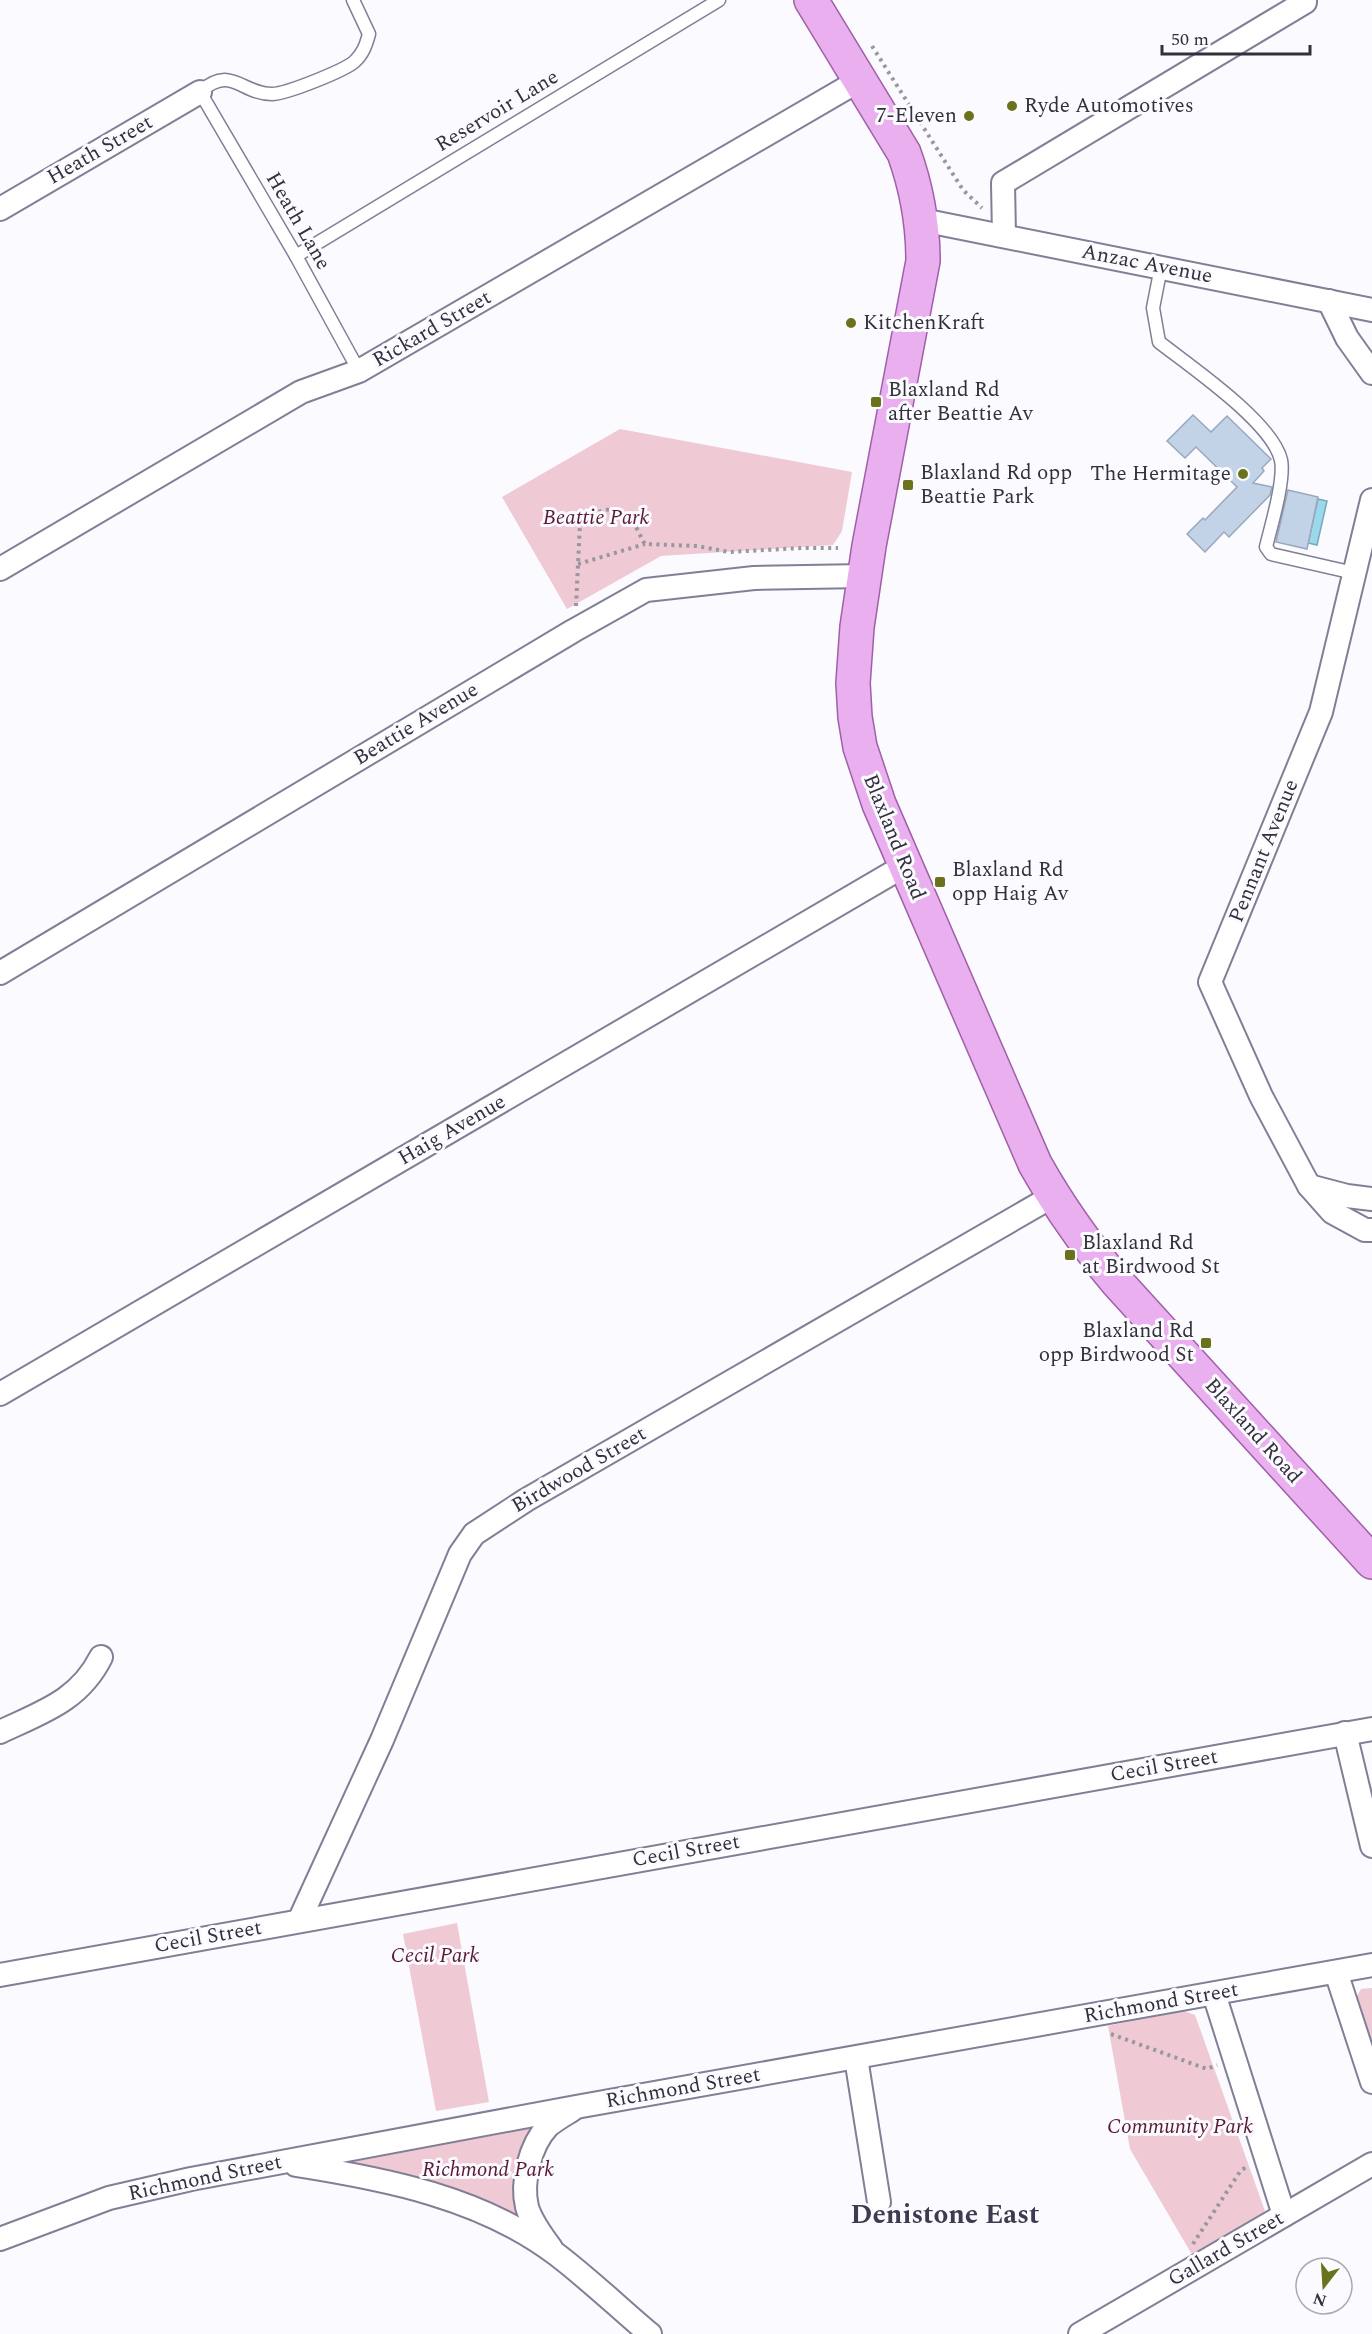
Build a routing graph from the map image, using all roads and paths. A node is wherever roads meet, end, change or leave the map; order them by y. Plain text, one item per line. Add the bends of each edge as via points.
1 (353, 0) edge
2 (719, 0) edge
3 (811, 0) edge
4 (1304, 1) edge
5 (868, 40) dead end
6 (860, 80) junction
7 (200, 92) junction
8 (0, 209) edge
9 (922, 220) junction
10 (997, 234) junction
11 (296, 256) junction
12 (1161, 267) junction
13 (1329, 301) junction
14 (1372, 310) edge
15 (359, 371) junction
16 (1372, 372) edge
17 (1372, 500) edge
18 (645, 544) junction
19 (838, 548) dead end
20 (578, 564) junction
21 (0, 569) edge
22 (1354, 573) junction
23 (864, 576) junction
24 (573, 631) junction
25 (904, 866) junction
26 (0, 973) edge
27 (1309, 1186) junction
28 (1053, 1196) junction
29 (1372, 1199) edge
30 (1372, 1230) edge
31 (0, 1394) edge
32 (1372, 1562) edge
33 (101, 1657) dead end
34 (1372, 1729) edge
35 (0, 1732) edge
36 (1346, 1733) junction
37 (1372, 1846) edge
38 (299, 1920) junction
39 (1372, 1965) edge
40 (1336, 1972) junction
41 (0, 1975) edge
42 (1214, 1994) junction
43 (1071, 2019) junction
44 (856, 2058) junction
45 (1235, 2059) junction
46 (1372, 2082) edge
47 (576, 2107) junction
48 (1266, 2159) junction
49 (279, 2162) junction
50 (1372, 2164) edge
51 (879, 2202) dead end
52 (1284, 2215) junction
53 (0, 2239) edge
54 (1192, 2245) dead end
55 (555, 2254) junction
56 (650, 2334) edge
57 (1080, 2334) edge

1 - 7 lane via 369,34 364,51 353,63 278,93 263,93 228,79 214,82
2 - 11 lane, Reservoir Lane
3 - 6 main road, Blaxland Road
4 - 10 street via 1003,183
5 - 10 path via 963,190 988,213
6 - 9 main road, Blaxland Road via 904,153
6 - 15 street, Rickard Street
7 - 8 street, Heath Street
7 - 11 lane, Heath Lane
9 - 10 street, Anzac Avenue
9 - 23 main road, Blaxland Road via 917,294
10 - 12 street, Anzac Avenue
11 - 15 lane, Heath Lane
12 - 13 street, Anzac Avenue
12 - 22 lane via 1153,308 1159,342 1256,420 1281,460 1281,478 1266,547 1271,554
13 - 14 street, Anzac Avenue
13 - 16 street via 1347,338
15 - 21 street, Rickard Street via 301,392
17 - 22 street, Pennant Avenue
18 - 19 path via 729,552
18 - 20 path
18 - 20 path via 627,515 604,510 580,523
20 - 24 path
22 - 27 street, Pennant Avenue via 1321,712 1210,982 1261,1096
23 - 24 street, Beattie Avenue via 754,578 646,590
23 - 25 main road, Blaxland Road via 853,683 855,717 868,774
24 - 26 street, Beattie Avenue
25 - 28 main road, Blaxland Road via 1035,1164
25 - 31 street, Haig Avenue
27 - 29 street
27 - 30 street, Pennant Avenue via 1332,1212
28 - 32 main road, Blaxland Road via 1118,1283
28 - 38 street, Birdwood Street via 526,1500 474,1534 460,1554 382,1740
33 - 35 street via 92,1675 75,1693
34 - 36 street, Cecil Street
36 - 37 street
36 - 38 street, Cecil Street
38 - 41 street, Cecil Street
39 - 40 street, Richmond Street
40 - 42 street, Richmond Street
40 - 46 street
42 - 43 street, Richmond Street
42 - 45 street
43 - 44 street, Richmond Street
43 - 45 path via 1207,2069
44 - 47 street, Richmond Street
44 - 51 street
45 - 48 street
47 - 49 street, Richmond Street
47 - 55 street via 548,2127 534,2150 525,2180 527,2207
48 - 52 street
48 - 54 path via 1241,2170
49 - 53 street, Richmond Street via 109,2198
49 - 55 street via 417,2189 489,2216
50 - 52 street, Gallard Street
52 - 57 street, Gallard Street
55 - 56 street

